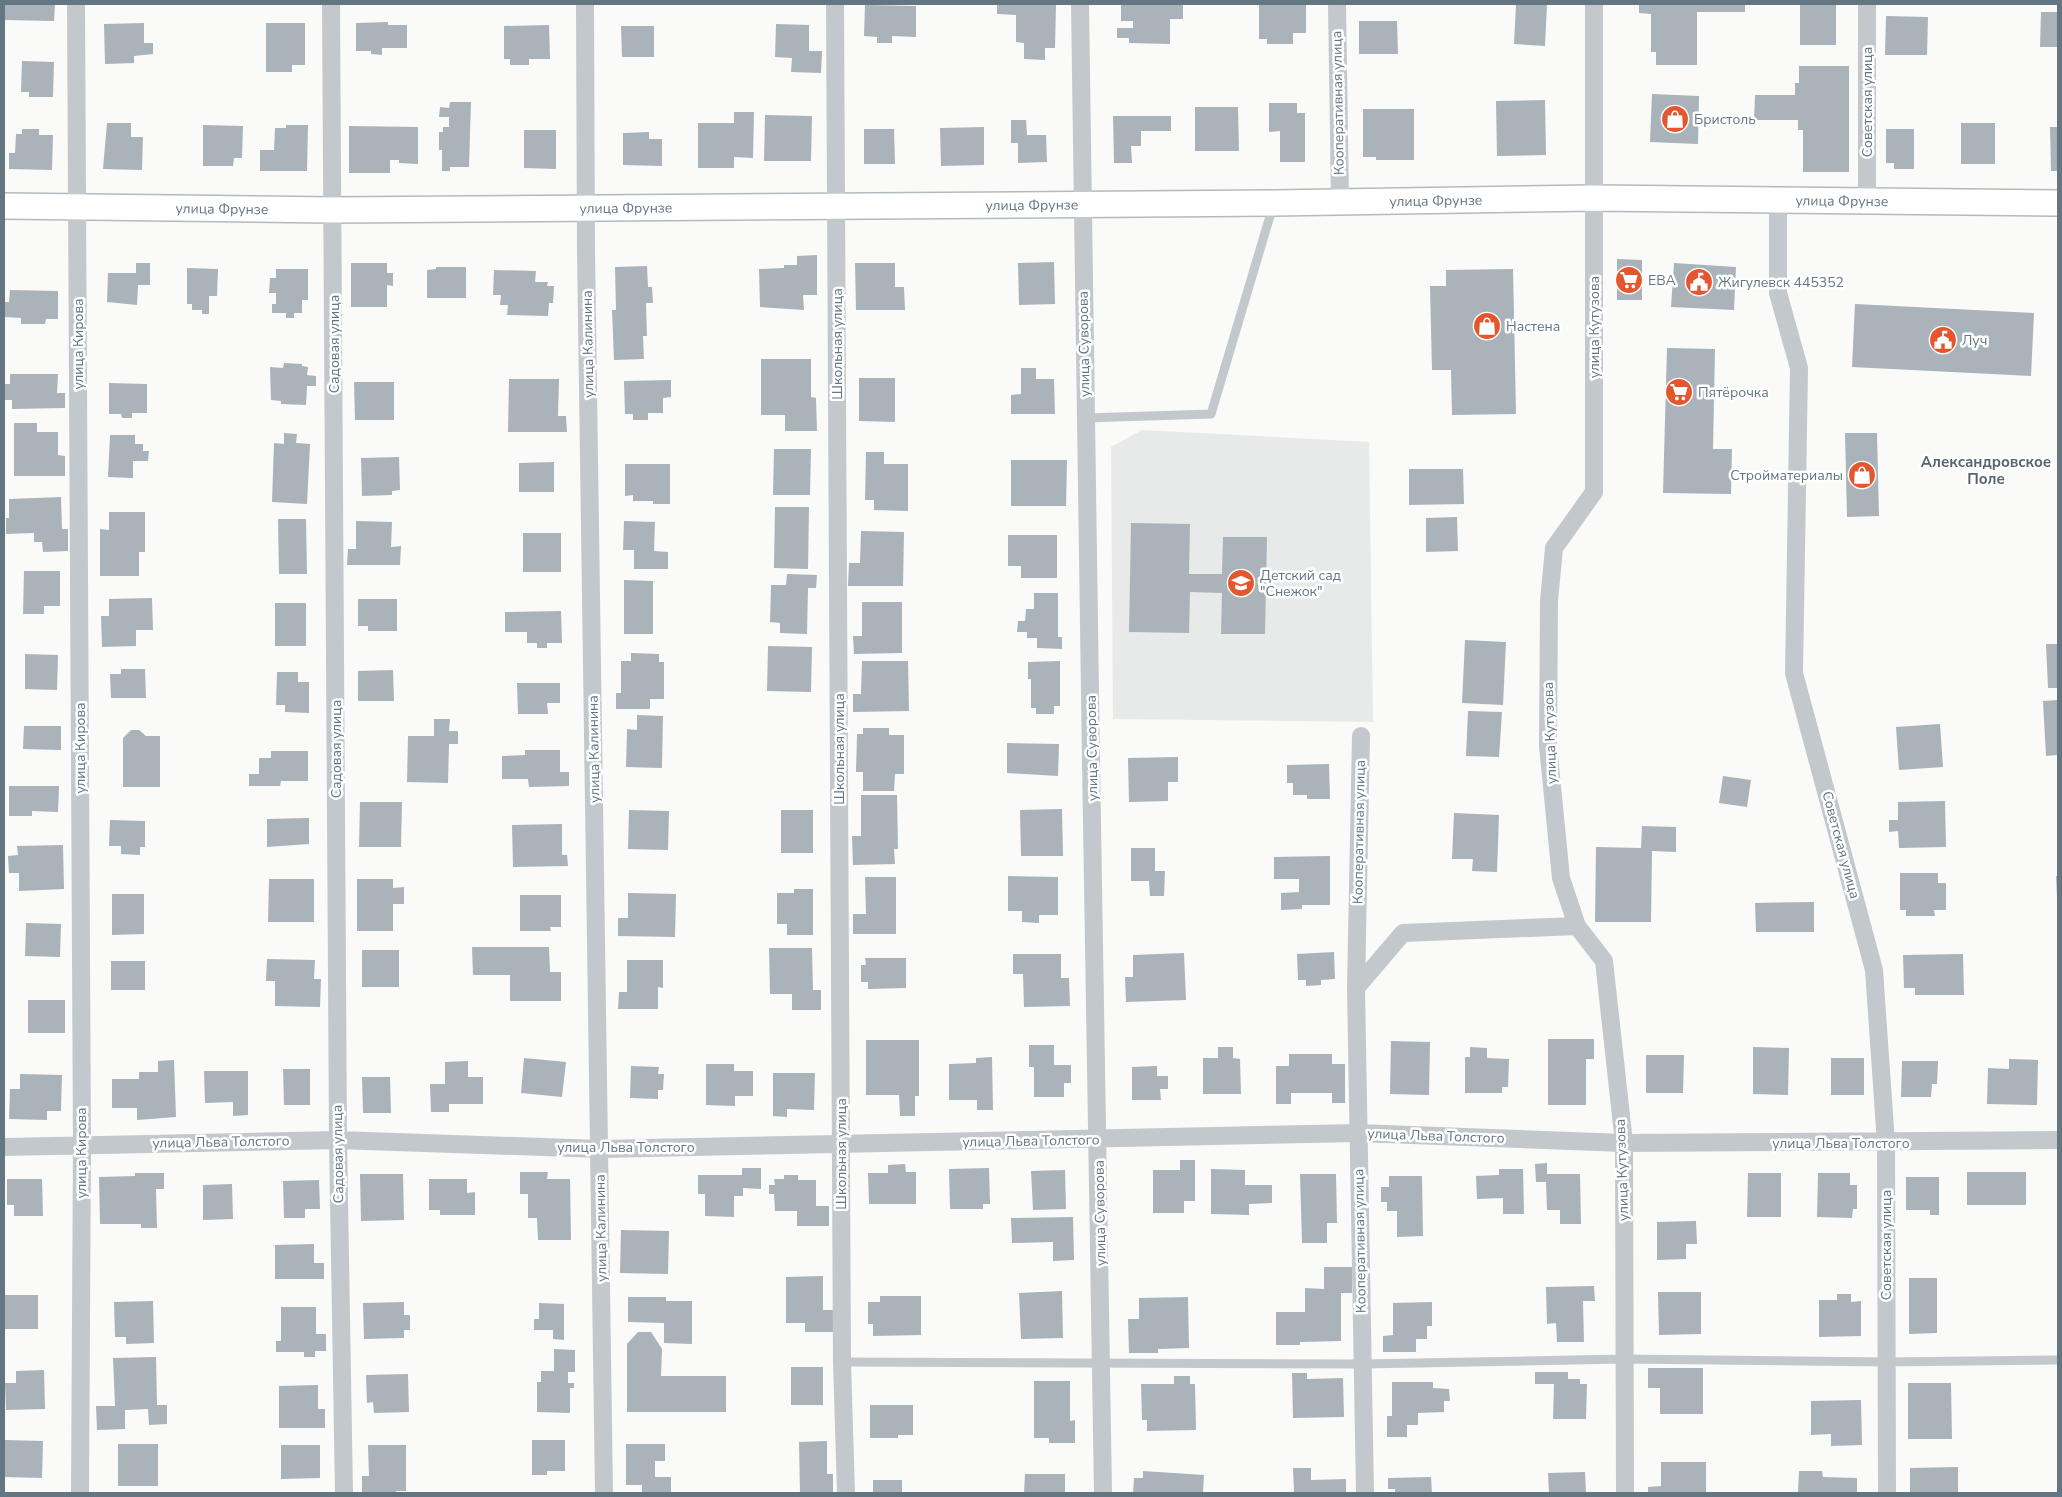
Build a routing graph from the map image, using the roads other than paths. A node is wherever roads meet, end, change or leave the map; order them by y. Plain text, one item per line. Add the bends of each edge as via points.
1 (76, 4) edge
2 (331, 4) edge
3 (585, 4) edge
4 (835, 4) edge
5 (1080, 4) edge
6 (1337, 4) edge
7 (1594, 4) edge
8 (1867, 4) edge
9 (1594, 198) junction
10 (1867, 200) junction
11 (1778, 201) junction
12 (1340, 202) junction
13 (1081, 203) junction
14 (1274, 203) junction
15 (2058, 203) edge
16 (836, 205) junction
17 (4, 206) edge
18 (77, 207) junction
19 (586, 207) junction
20 (333, 210) junction
21 (1086, 418) junction
22 (1361, 736) dead end
23 (1577, 926) junction
24 (1356, 988) junction
25 (1358, 1134) junction
26 (1099, 1139) junction
27 (338, 1140) junction
28 (2058, 1140) edge
29 (1624, 1143) junction
30 (1886, 1143) junction
31 (841, 1144) junction
32 (82, 1145) junction
33 (4, 1147) edge
34 (600, 1149) junction
35 (1624, 1359) junction
36 (2058, 1360) edge
37 (842, 1362) junction
38 (1102, 1362) junction
39 (1886, 1362) junction
40 (1362, 1364) junction
41 (80, 1493) edge
42 (344, 1493) edge
43 (604, 1493) edge
44 (846, 1493) edge
45 (1103, 1493) edge
46 (1365, 1493) edge
47 (1625, 1493) edge
48 (1887, 1493) edge

1 - 18 street, улица Кирова
2 - 20 street, Садовая улица
3 - 19 street, улица Калинина
4 - 16 street, Школьная улица
5 - 13 street, улица Суворова
6 - 12 street, Кооперативная улица
7 - 9 street, улица Кутузова
8 - 10 street, Советская улица
9 - 11 street, улица Фрунзе
9 - 12 street, улица Фрунзе
9 - 23 street, улица Кутузова via 1594,492 1554,548 1549,601 1548,746 1561,878
10 - 11 street, улица Фрунзе
10 - 15 street, улица Фрунзе
11 - 30 street, Советская улица via 1778,293 1799,368 1794,673 1874,970
12 - 14 street, улица Фрунзе
13 - 14 street, улица Фрунзе
13 - 16 street, улица Фрунзе
13 - 21 street, улица Суворова
14 - 21 lane via 1211,414
16 - 19 street, улица Фрунзе
16 - 31 street, Школьная улица
17 - 18 street, улица Фрунзе
18 - 20 street, улица Фрунзе
18 - 32 street, улица Кирова
19 - 20 street, улица Фрунзе
19 - 34 street, улица Калинина
20 - 27 street, Садовая улица
21 - 26 street, улица Суворова
22 - 24 street, Кооперативная улица
23 - 24 street via 1403,933
23 - 29 street, улица Кутузова via 1604,962
24 - 25 street, Кооперативная улица
25 - 26 street, улица Льва Толстого
25 - 29 street, улица Льва Толстого
25 - 40 street, Кооперативная улица
26 - 31 street, улица Льва Толстого
26 - 38 street, улица Суворова
27 - 32 street, улица Льва Толстого
27 - 34 street, улица Льва Толстого
27 - 42 street, Садовая улица
28 - 30 street, улица Льва Толстого
29 - 30 street, улица Льва Толстого
29 - 35 street, улица Кутузова
30 - 39 street, Советская улица
31 - 34 street, улица Льва Толстого
31 - 37 street, Школьная улица
32 - 33 street, улица Льва Толстого
32 - 41 street, улица Кирова
34 - 43 street, улица Калинина
35 - 39 lane
35 - 40 lane
35 - 47 street, улица Кутузова
36 - 39 lane
37 - 38 lane
37 - 44 street, Школьная улица
38 - 40 lane
38 - 45 street, улица Суворова
39 - 48 street, Советская улица
40 - 46 street, Кооперативная улица

